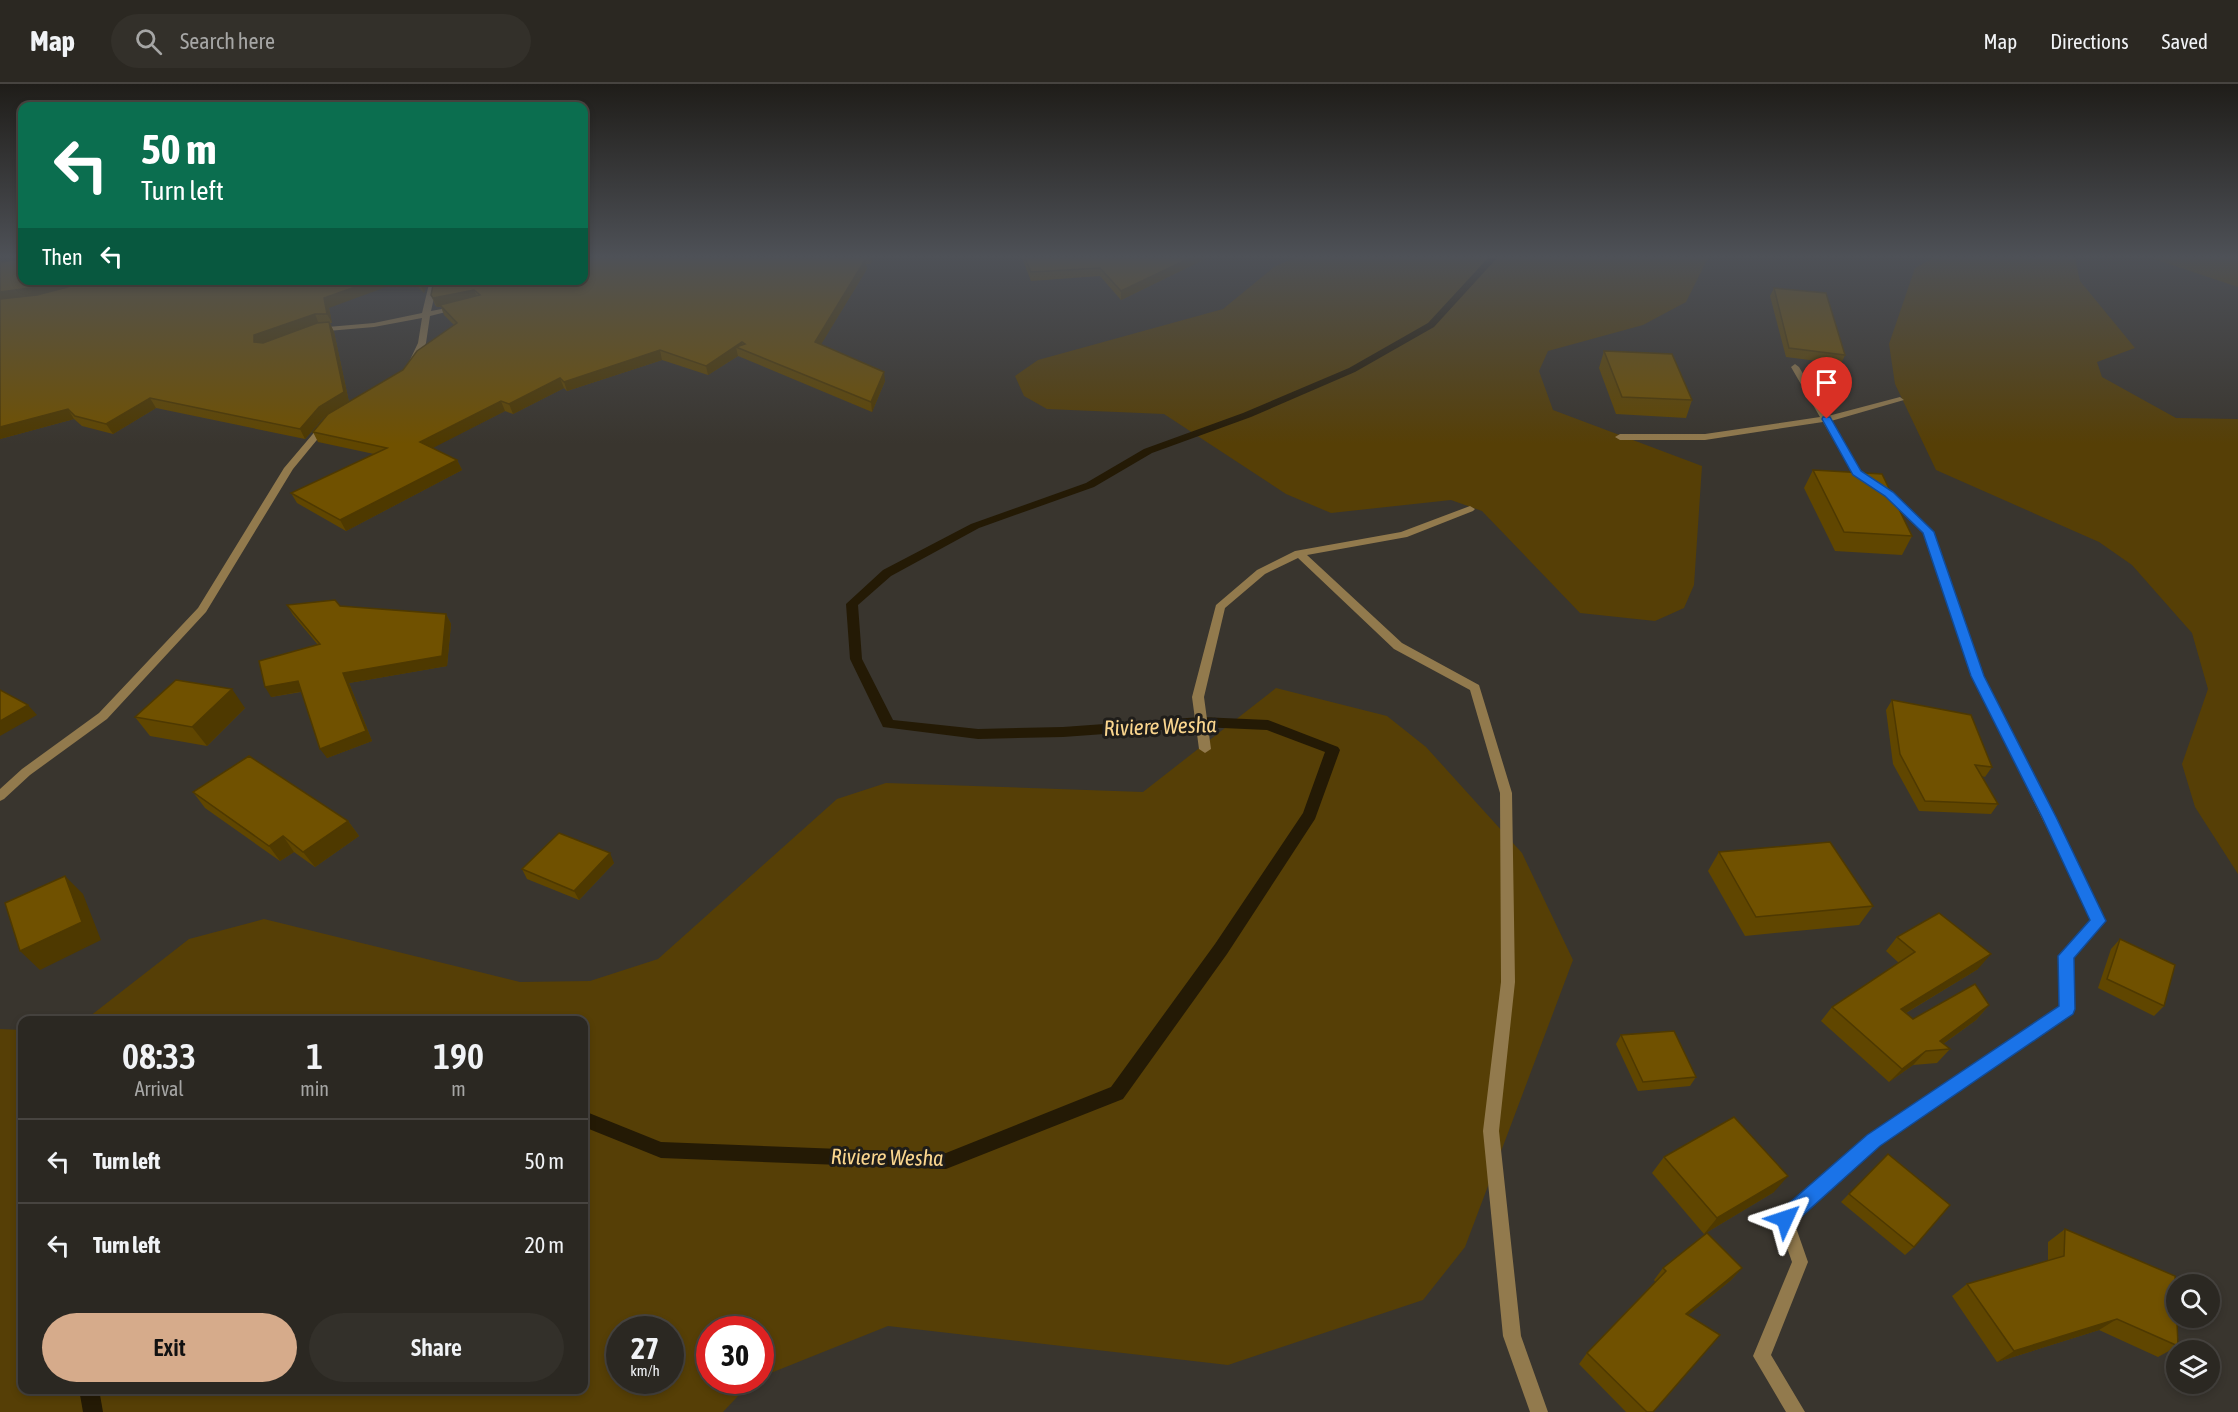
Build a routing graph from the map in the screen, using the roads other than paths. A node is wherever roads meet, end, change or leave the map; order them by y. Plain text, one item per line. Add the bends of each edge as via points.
1 (404, 320) edge
2 (426, 320) edge
3 (309, 332) edge
4 (1795, 367) dead end
5 (408, 369) edge
6 (1900, 400) dead end
7 (338, 415) edge
8 (1827, 419) junction
9 (1620, 437) dead end
10 (1470, 509) dead end
11 (1299, 553) junction
12 (1205, 749) dead end
13 (0, 796) edge
14 (1539, 1412) edge
15 (1796, 1412) edge

1 - 3 street
2 - 5 street via 418,356
4 - 8 street
6 - 8 street
7 - 13 street via 329,420 289,468 202,610 103,716 26,772
8 - 9 street via 1706,436
8 - 15 street via 1857,473 1889,494 1928,532 1978,676 2099,921 2066,956 2067,1009 1874,1140 1785,1219 1800,1262 1762,1356
10 - 11 street via 1403,536
11 - 12 street via 1261,572 1220,607 1197,697
11 - 14 street via 1398,646 1474,688 1494,750 1506,793 1508,982 1491,1131 1512,1336

